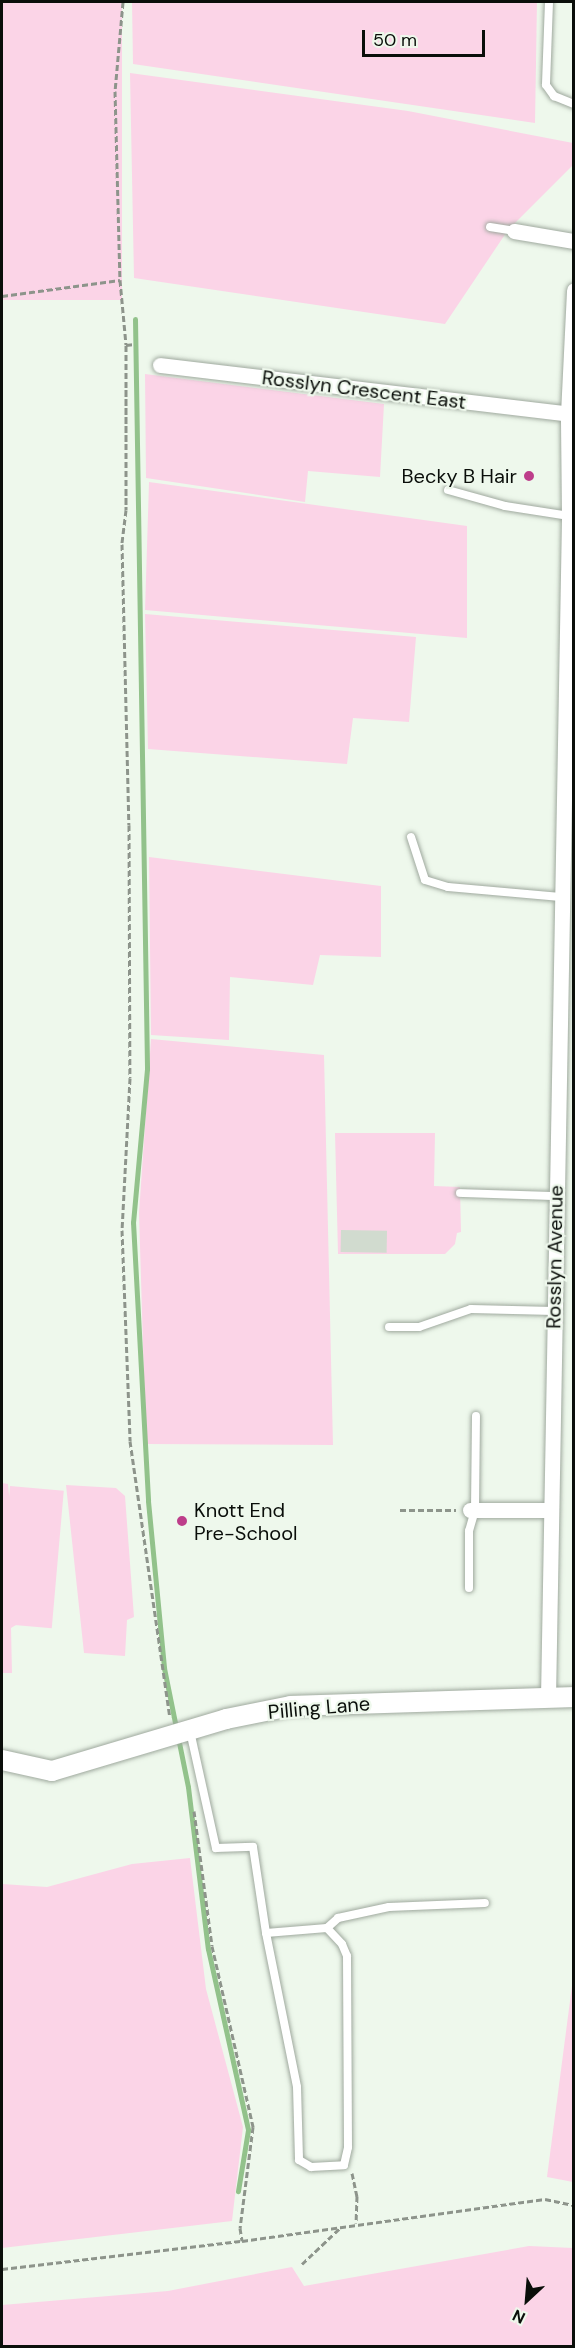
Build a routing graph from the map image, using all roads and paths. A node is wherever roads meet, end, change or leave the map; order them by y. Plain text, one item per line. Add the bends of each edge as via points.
1 (123, 2) edge
2 (549, 2) edge
3 (573, 105) edge
4 (490, 227) dead end
5 (514, 231) joint
6 (573, 241) edge
7 (120, 280) junction
8 (573, 290) edge
9 (2, 296) edge
10 (135, 344) dead end
11 (126, 345) junction
12 (160, 365) dead end
13 (568, 414) junction
14 (571, 436) edge
15 (448, 489) dead end
16 (569, 516) junction
17 (411, 837) dead end
18 (561, 897) junction
19 (460, 1193) dead end
20 (556, 1197) junction
21 (554, 1311) junction
22 (389, 1327) dead end
23 (476, 1416) dead end
24 (400, 1510) dead end
25 (472, 1510) junction
26 (551, 1510) junction
27 (469, 1588) dead end
28 (573, 1697) edge
29 (548, 1698) junction
30 (169, 1707) dead end
31 (182, 1732) junction
32 (2, 1760) edge
33 (485, 1903) dead end
34 (327, 1928) junction
35 (266, 1933) junction
36 (212, 1946) dead end
37 (348, 2157) junction
38 (573, 2205) edge
39 (356, 2224) junction
40 (343, 2226) junction
41 (242, 2241) junction
42 (302, 2264) dead end
43 (2, 2269) edge

1 - 7 path via 115,91
2 - 3 lane via 546,85 554,96
4 - 5 lane
5 - 6 street
7 - 9 path
7 - 11 path
8 - 13 street, Rosslyn Avenue
10 - 11 path
11 - 30 path via 126,510 122,544 130,1078 122,1230 130,1441
12 - 13 street, Rosslyn Crescent East
13 - 14 street, Rosslyn Avenue
14 - 16 street, Rosslyn Avenue
15 - 16 lane via 505,506
16 - 18 street, Rosslyn Avenue
17 - 18 lane via 425,880 448,887
18 - 20 street, Rosslyn Avenue
19 - 20 lane
20 - 21 street, Rosslyn Avenue
21 - 22 lane via 471,1309 419,1327
21 - 26 street, Rosslyn Avenue
23 - 25 lane
24 - 25 path
25 - 26 street
25 - 27 lane
26 - 29 street, Rosslyn Avenue
28 - 29 street, Pilling Lane
29 - 31 street, Pilling Lane via 291,1706
31 - 32 street, Pilling Lane via 51,1771
31 - 35 lane via 216,1848 253,1847
33 - 34 lane via 389,1907 338,1918
34 - 35 lane
34 - 37 lane via 347,1956
35 - 37 lane via 297,2087 299,2160 311,2167 335,2167 344,2164
36 - 41 path via 253,2127 240,2228
37 - 39 path via 357,2196
38 - 39 path via 545,2199
39 - 40 path
40 - 41 path
40 - 42 path
41 - 43 path

